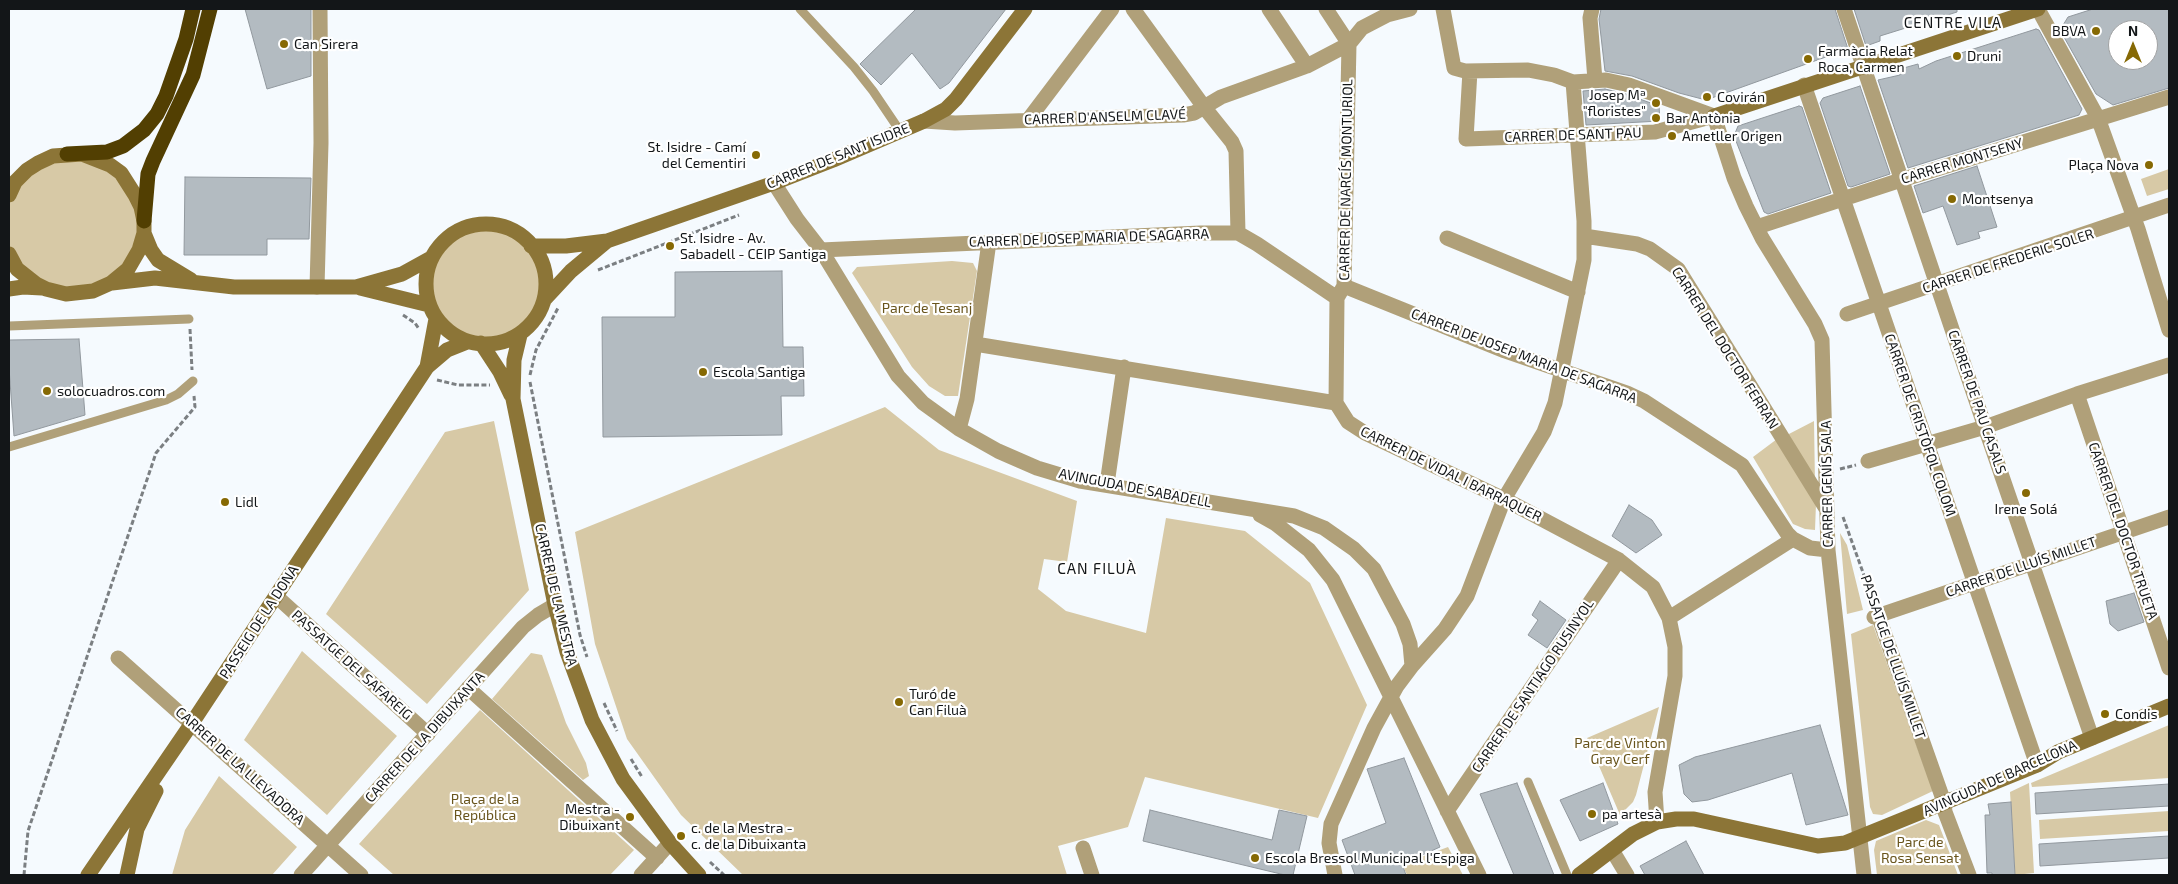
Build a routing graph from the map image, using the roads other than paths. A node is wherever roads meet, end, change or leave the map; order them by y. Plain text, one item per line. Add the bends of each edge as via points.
1 (193, 9) edge
2 (210, 9) edge
3 (320, 9) edge
4 (800, 9) edge
5 (1025, 9) edge
6 (1112, 9) edge
7 (1133, 9) edge
8 (1269, 9) edge
9 (1326, 9) edge
10 (1410, 9) edge
11 (1443, 9) edge
12 (1592, 9) edge
13 (1844, 9) edge
14 (2038, 9) edge
15 (1349, 44) junction
16 (1307, 66) junction
17 (1864, 66) junction
18 (1470, 71) junction
19 (1595, 80) junction
20 (1573, 82) junction
21 (1804, 85) junction
22 (2169, 97) edge
23 (1679, 105) junction
24 (1204, 108) junction
25 (1714, 116) junction
26 (2098, 118) junction
27 (1028, 120) junction
28 (924, 121) junction
29 (1679, 127) junction
30 (900, 131) junction
31 (1577, 136) junction
32 (67, 154) junction
33 (1901, 180) junction
34 (774, 183) junction
35 (9, 195) edge
36 (1843, 199) junction
37 (2169, 206) edge
38 (2134, 219) junction
39 (144, 227) junction
40 (1757, 227) junction
41 (1238, 233) junction
42 (1584, 236) junction
43 (1447, 238) dead end
44 (607, 241) junction
45 (989, 242) junction
46 (531, 246) junction
47 (821, 250) junction
48 (9, 254) edge
49 (431, 258) junction
50 (111, 283) junction
51 (1936, 284) junction
52 (199, 285) junction
53 (317, 287) junction
54 (356, 287) junction
55 (9, 289) edge
56 (46, 289) junction
57 (1341, 292) junction
58 (1578, 292) junction
59 (544, 300) junction
60 (1879, 304) junction
61 (429, 305) junction
62 (1847, 314) dead end
63 (190, 319) road end
64 (436, 319) junction
65 (9, 326) edge
66 (2169, 330) edge
67 (520, 335) junction
68 (474, 343) junction
69 (975, 344) junction
70 (2169, 365) edge
71 (427, 367) junction
72 (1124, 367) junction
73 (1562, 371) junction
74 (193, 381) road end
75 (2077, 394) junction
76 (513, 398) junction
77 (1336, 403) junction
78 (1985, 427) junction
79 (958, 429) junction
80 (1926, 443) junction
81 (9, 447) edge
82 (1868, 461) road end
83 (1106, 484) junction
84 (1504, 499) junction
85 (1250, 510) junction
86 (1834, 512) junction
87 (2169, 517) edge
88 (2123, 533) junction
89 (1793, 538) junction
90 (1828, 550) junction
91 (1620, 560) junction
92 (2032, 564) junction
93 (1974, 583) junction
94 (276, 596) junction
95 (555, 606) junction
96 (1876, 616) joint
97 (1669, 618) junction
98 (118, 658) dead end
99 (1412, 666) junction
100 (2169, 668) edge
101 (468, 688) junction
102 (1392, 697) junction
103 (2169, 706) edge
104 (192, 724) junction
105 (428, 734) junction
106 (2092, 738) junction
107 (2037, 765) junction
108 (1528, 782) dead end
109 (1944, 802) junction
110 (1447, 811) junction
111 (1657, 822) junction
112 (1860, 837) junction
113 (670, 843) junction
114 (328, 846) junction
115 (1083, 848) dead end
116 (1612, 850) junction
117 (657, 858) junction
118 (88, 875) edge
119 (127, 875) edge
120 (301, 875) edge
121 (361, 875) edge
122 (641, 875) edge
123 (699, 875) edge
124 (1092, 875) edge
125 (1335, 875) edge
126 (1479, 875) edge
127 (1567, 875) edge
128 (1579, 875) edge
129 (1627, 875) edge
130 (1864, 875) edge
131 (1969, 875) edge

1 - 32 highway via 169,88 157,114 144,130 123,146 107,152
2 - 39 highway via 193,76 148,174
3 - 53 street
4 - 30 lane via 873,90
5 - 28 main road, CARRER DE SANT ISIDRE via 956,99
6 - 27 street
7 - 24 street
8 - 16 street
9 - 15 street
10 - 15 street, CARRER D'ANSELM CLAVÉ via 1387,15 1362,28
11 - 18 street via 1454,68
12 - 19 street
13 - 17 street, CARRER DE PAU CASALS
14 - 17 main road
14 - 26 street
15 - 16 street, CARRER D'ANSELM CLAVÉ
15 - 57 street, CARRER DE NARCÍS MONTURIOL
16 - 24 street, CARRER D'ANSELM CLAVÉ via 1222,97
17 - 21 main road
17 - 33 street, CARRER DE PAU CASALS
18 - 20 street via 1528,70
18 - 31 street, CARRER DE SANT PAU via 1466,139
19 - 20 street
19 - 23 street via 1629,85
20 - 31 street
21 - 25 main road
21 - 36 street, CARRER DE CRISTÒFOL COLOM
22 - 26 street, CARRER MONTSENY
23 - 25 street
23 - 29 street via 1682,119
24 - 27 street, CARRER D'ANSELM CLAVÉ via 1183,115
24 - 41 street via 1236,151
25 - 29 street, CARRER DE SANT PAU
25 - 40 street, CARRER GENÍS SALA via 1734,178
26 - 33 street, CARRER MONTSENY
26 - 38 street
27 - 28 street, CARRER D'ANSELM CLAVÉ
28 - 30 main road, CARRER DE SANT ISIDRE
29 - 31 street, CARRER DE SANT PAU via 1655,132
30 - 34 main road, CARRER DE SANT ISIDRE
31 - 42 street
32 - 35 main road via 53,156 27,170 15,182
32 - 39 main road via 98,159 121,173 138,201
33 - 36 street, CARRER MONTSENY
33 - 51 street, CARRER DE PAU CASALS
34 - 44 main road, CARRER DE SANT ISIDRE
34 - 47 street, AVINGUDA DE SABADELL
36 - 40 street, CARRER MONTSENY
36 - 60 street, CARRER DE CRISTÒFOL COLOM
37 - 38 street, CARRER DE FREDERIC SOLER
38 - 51 street, CARRER DE FREDERIC SOLER
38 - 66 street
39 - 50 main road via 134,260
39 - 52 main road via 151,250 158,260
40 - 86 street, CARRER GENÍS SALA via 1822,340 1827,473
41 - 45 street, CARRER DE JOSEP MARIA DE SAGARRA
41 - 57 street, CARRER DE JOSEP MARIA DE SAGARRA
42 - 58 street via 1584,260
42 - 86 street, CARRER DEL DOCTOR FERRAN via 1637,244 1656,252 1678,269
43 - 58 street
44 - 46 main road, CARRER DE SANT ISIDRE
44 - 59 main road, CARRER DE SANT ISIDRE via 571,271
45 - 47 street, CARRER DE JOSEP MARIA DE SAGARRA
45 - 69 street
46 - 49 main road via 517,232 489,224 460,230 441,244
46 - 59 main road via 545,276
47 - 79 street, AVINGUDA DE SABADELL via 898,376 923,403
48 - 56 main road via 17,269
49 - 54 main road via 402,274
49 - 61 main road via 426,277
50 - 52 main road via 155,278
50 - 56 main road via 78,294
51 - 60 street, CARRER DE FREDERIC SOLER
51 - 78 street, CARRER DE PAU CASALS
52 - 53 main road
53 - 54 main road
54 - 61 main road
55 - 56 main road
57 - 73 street, CARRER DE JOSEP MARIA DE SAGARRA
57 - 77 street, CARRER DE NARCÍS MONTURIOL
58 - 73 street
59 - 67 main road via 533,321
60 - 62 street, CARRER DE FREDERIC SOLER
60 - 80 street, CARRER DE CRISTÒFOL COLOM
61 - 64 main road
63 - 65 lane
64 - 68 main road via 454,336
64 - 71 main road, PASSEIG DE LA DONA
67 - 68 main road via 500,342
67 - 76 main road, CARRER DE LA MESTRA via 514,360
68 - 71 main road, PASSEIG DE LA DONA via 447,350
68 - 76 main road, CARRER DE LA MESTRA via 500,372
69 - 72 street
69 - 79 street via 967,398
70 - 75 street
71 - 94 main road, PASSEIG DE LA DONA
72 - 77 street
72 - 83 street
73 - 84 street via 1556,403 1544,432
73 - 89 street, CARRER DE JOSEP MARIA DE SAGARRA via 1644,401 1733,457
74 - 81 lane via 166,400
75 - 78 street
75 - 88 street, CARRER DEL DOCTOR TRUETA
76 - 95 main road, CARRER DE LA MESTRA
77 - 84 street, CARRER DE VIDAL I BARRAQUER via 1348,422 1365,433
78 - 80 street
78 - 92 street, CARRER DE PAU CASALS
79 - 83 street, AVINGUDA DE SABADELL via 1038,468
80 - 82 street
80 - 93 street, CARRER DE CRISTÒFOL COLOM
83 - 85 street, AVINGUDA DE SABADELL
84 - 91 street, CARRER DE VIDAL I BARRAQUER
84 - 99 street via 1467,596 1445,629
85 - 99 street, AVINGUDA DE SABADELL via 1294,516 1324,528 1354,549 1374,569 1386,588 1410,644
85 - 102 street, AVINGUDA DE SABADELL via 1276,524 1309,550 1333,580
86 - 90 street, CARRER GENÍS SALA
87 - 88 street, CARRER DE LLUÍS MILLET
88 - 92 street, CARRER DE LLUÍS MILLET
88 - 100 street, CARRER DEL DOCTOR TRUETA
89 - 90 street, CARRER DE JOSEP MARIA DE SAGARRA via 1810,548
89 - 97 street
90 - 112 street, CARRER GENÍS SALA
91 - 97 street, CARRER DE VIDAL I BARRAQUER via 1653,587
91 - 110 street, CARRER DE SANTIAGO RUSINYOL
92 - 93 street, CARRER DE LLUÍS MILLET
92 - 106 street, CARRER DE PAU CASALS
93 - 96 street, CARRER DE LLUÍS MILLET
93 - 107 street, CARRER DE CRISTÒFOL COLOM
94 - 104 main road, PASSEIG DE LA DONA
94 - 105 street, PASSATGE DEL SAFAREIG
95 - 101 street, CARRER DE LA DIBUIXANTA via 523,627
95 - 113 main road, CARRER DE LA MESTRA via 578,685 605,747 637,800
96 - 109 street, PASSATGE DE LLUÍS MILLET
97 - 111 street, CARRER DE VIDAL I BARRAQUER via 1675,647 1675,676 1655,792
98 - 104 street, CARRER DE LA LLEVADORA
99 - 102 street
101 - 105 street, CARRER DE LA DIBUIXANTA
101 - 117 street
102 - 110 street, AVINGUDA DE SABADELL
102 - 125 street via 1374,728 1331,824 1329,843
103 - 106 main road, AVINGUDA DE BARCELONA
104 - 114 street, CARRER DE LA LLEVADORA
104 - 118 main road, PASSEIG DE LA DONA
104 - 119 main road via 137,829
105 - 114 street, CARRER DE LA DIBUIXANTA
106 - 107 main road, AVINGUDA DE BARCELONA
107 - 109 main road, AVINGUDA DE BARCELONA
108 - 127 lane
109 - 112 main road, AVINGUDA DE BARCELONA
109 - 131 street, PASSATGE DE LLUÍS MILLET
110 - 126 street, AVINGUDA DE SABADELL
111 - 112 main road, AVINGUDA DE BARCELONA via 1694,819 1818,846 1845,843
111 - 116 main road, AVINGUDA DE BARCELONA
112 - 130 street, CARRER GENÍS SALA
113 - 117 street
113 - 123 main road, CARRER DE LA MESTRA
114 - 120 street, CARRER DE LA DIBUIXANTA
114 - 121 street, CARRER DE LA LLEVADORA
115 - 124 street
116 - 128 main road, AVINGUDA DE BARCELONA
116 - 129 street
117 - 122 street

